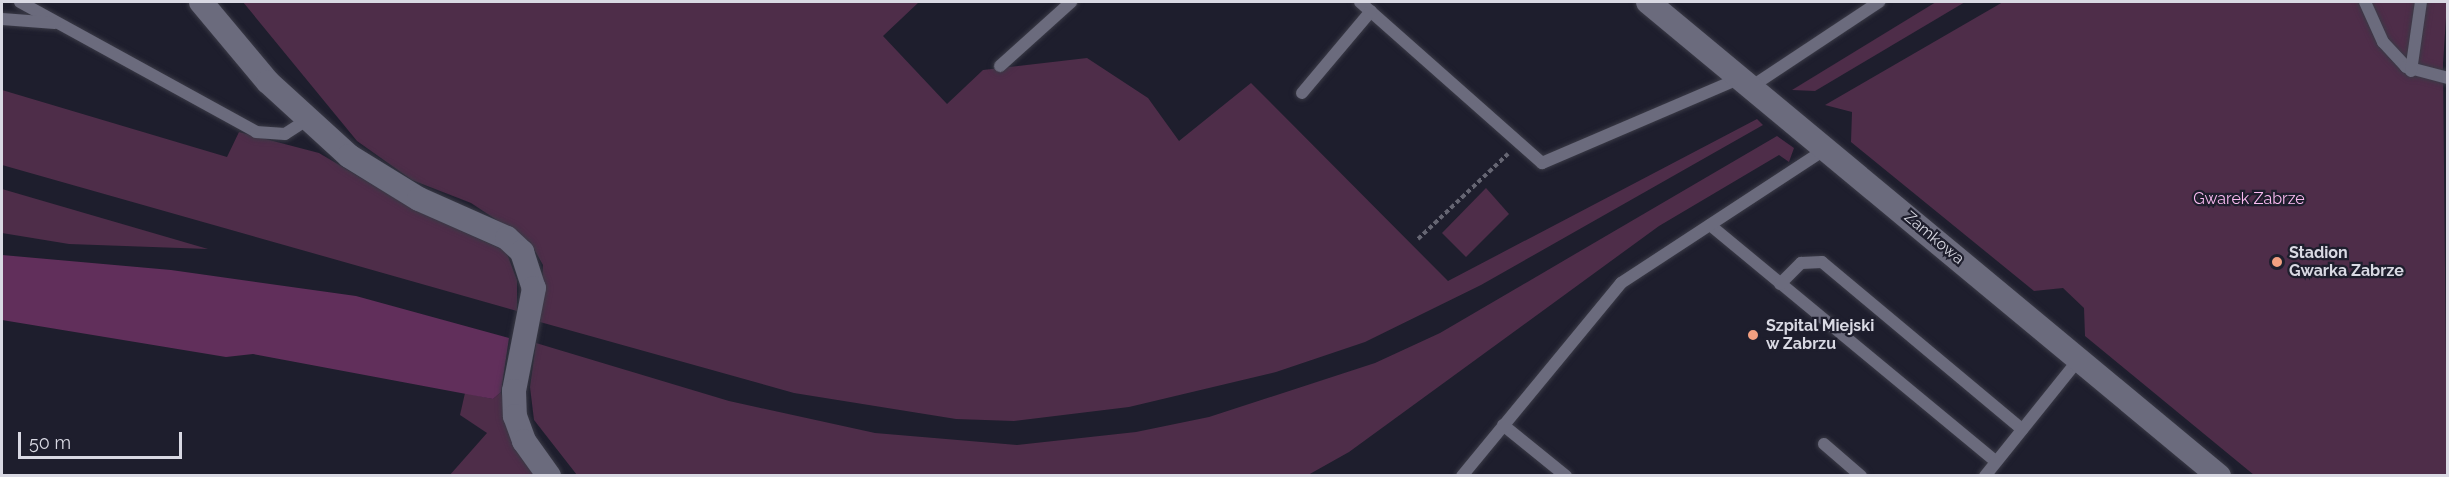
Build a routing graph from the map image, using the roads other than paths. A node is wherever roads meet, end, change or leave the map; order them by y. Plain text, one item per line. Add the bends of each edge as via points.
1 (20, 2) edge
2 (201, 2) edge
3 (1071, 2) edge
4 (1360, 2) edge
5 (1648, 2) edge
6 (1879, 2) edge
7 (2365, 2) edge
8 (2421, 2) edge
9 (1371, 11) junction
10 (2, 19) edge
11 (76, 29) junction
12 (1000, 66) dead end
13 (2411, 71) junction
14 (2448, 78) edge
15 (1745, 82) junction
16 (1302, 93) dead end
17 (305, 121) junction
18 (1826, 149) junction
19 (1710, 225) junction
20 (1780, 284) junction
21 (2079, 359) junction
22 (1503, 425) junction
23 (2022, 429) junction
24 (1824, 444) dead end
25 (1995, 461) junction
26 (549, 476) edge
27 (1462, 476) edge
28 (1566, 476) edge
29 (1862, 476) edge
30 (1985, 476) edge
31 (2219, 476) edge

1 - 11 lane
2 - 17 street
3 - 12 lane
4 - 9 lane
5 - 15 street, Zamkowa
6 - 15 lane
7 - 13 lane via 2383,42
8 - 13 lane
9 - 15 lane via 1542,163
9 - 16 lane
10 - 11 lane via 37,18
11 - 17 lane via 256,132 285,134
13 - 14 lane
15 - 18 street, Zamkowa
17 - 26 street via 384,179 507,238 522,252 534,288 514,392 515,416 524,441
18 - 19 lane
18 - 21 street, Zamkowa
19 - 20 lane
19 - 22 lane via 1621,283
20 - 23 lane via 1801,263 1822,262
20 - 25 lane
21 - 23 lane
21 - 31 street, Zamkowa
22 - 27 lane
22 - 28 lane
23 - 25 lane
24 - 29 lane
25 - 30 lane

